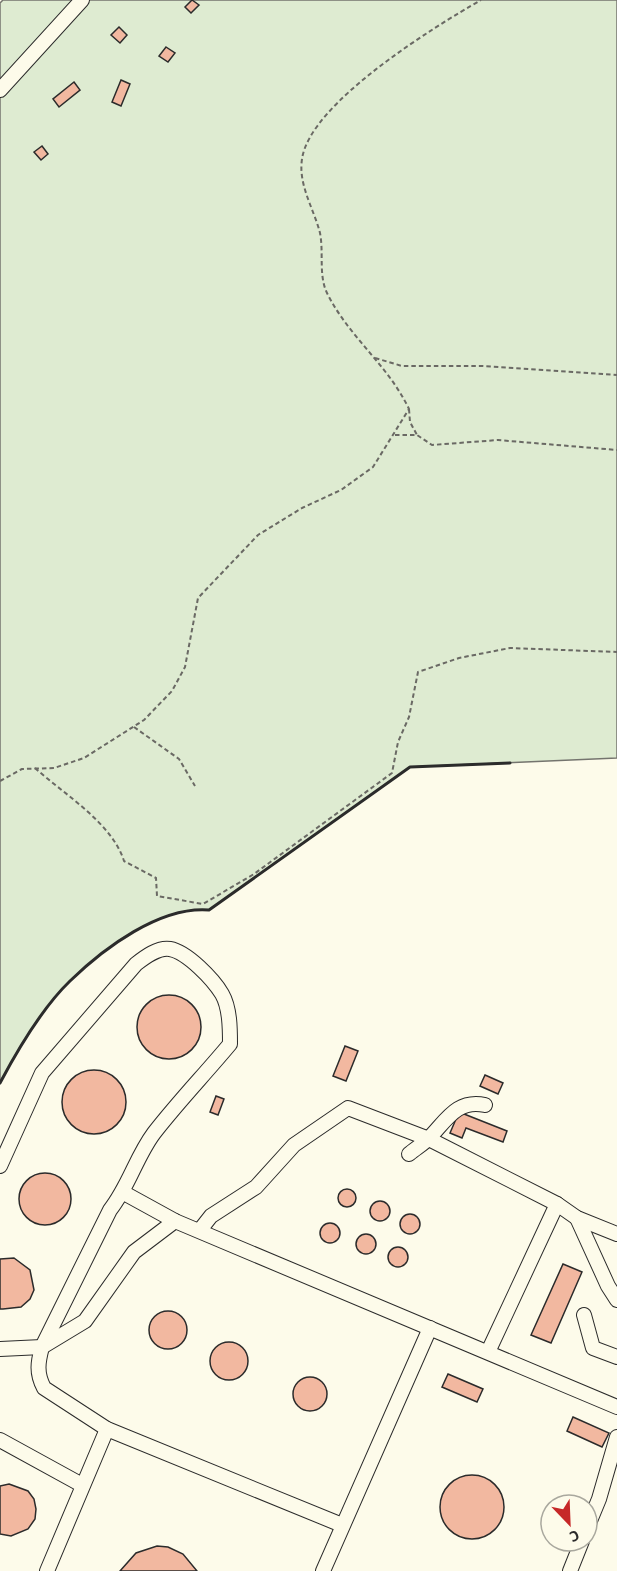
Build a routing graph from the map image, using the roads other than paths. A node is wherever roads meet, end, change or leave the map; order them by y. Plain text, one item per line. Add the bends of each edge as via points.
1 (82, 0) edge
2 (0, 90) edge
3 (485, 1105) dead end
4 (429, 1138) junction
5 (409, 1154) dead end
6 (0, 1166) edge
7 (124, 1193) junction
8 (557, 1204) junction
9 (577, 1218) junction
10 (175, 1221) junction
11 (200, 1230) junction
12 (617, 1234) edge
13 (617, 1300) edge
14 (584, 1315) dead end
15 (430, 1328) junction
16 (42, 1347) junction
17 (0, 1349) edge
18 (488, 1352) junction
19 (617, 1357) edge
20 (617, 1407) edge
21 (107, 1429) junction
22 (617, 1437) edge
23 (0, 1440) edge
24 (82, 1485) junction
25 (599, 1499) edge
26 (342, 1525) junction
27 (577, 1553) edge
28 (47, 1571) edge
29 (323, 1571) edge
30 (570, 1571) edge

1 - 2 lane
3 - 4 lane via 475,1103 454,1109
4 - 5 lane
4 - 8 lane
4 - 11 lane via 348,1108 294,1145 256,1187 211,1216
6 - 7 lane via 42,1073 136,964 151,953 169,949 189,957 223,995 230,1044 153,1134 128,1178
7 - 10 lane
7 - 16 lane via 110,1210
8 - 9 lane
8 - 18 lane
9 - 12 lane
9 - 13 lane
10 - 11 lane
10 - 16 lane via 134,1252 85,1321
11 - 15 lane
14 - 19 lane via 593,1348
15 - 18 lane
15 - 26 lane
16 - 17 lane
16 - 21 lane via 37,1364 44,1388
18 - 20 lane
21 - 24 lane
21 - 26 lane
22 - 25 lane
23 - 24 lane
24 - 28 lane
26 - 29 lane
27 - 30 lane

